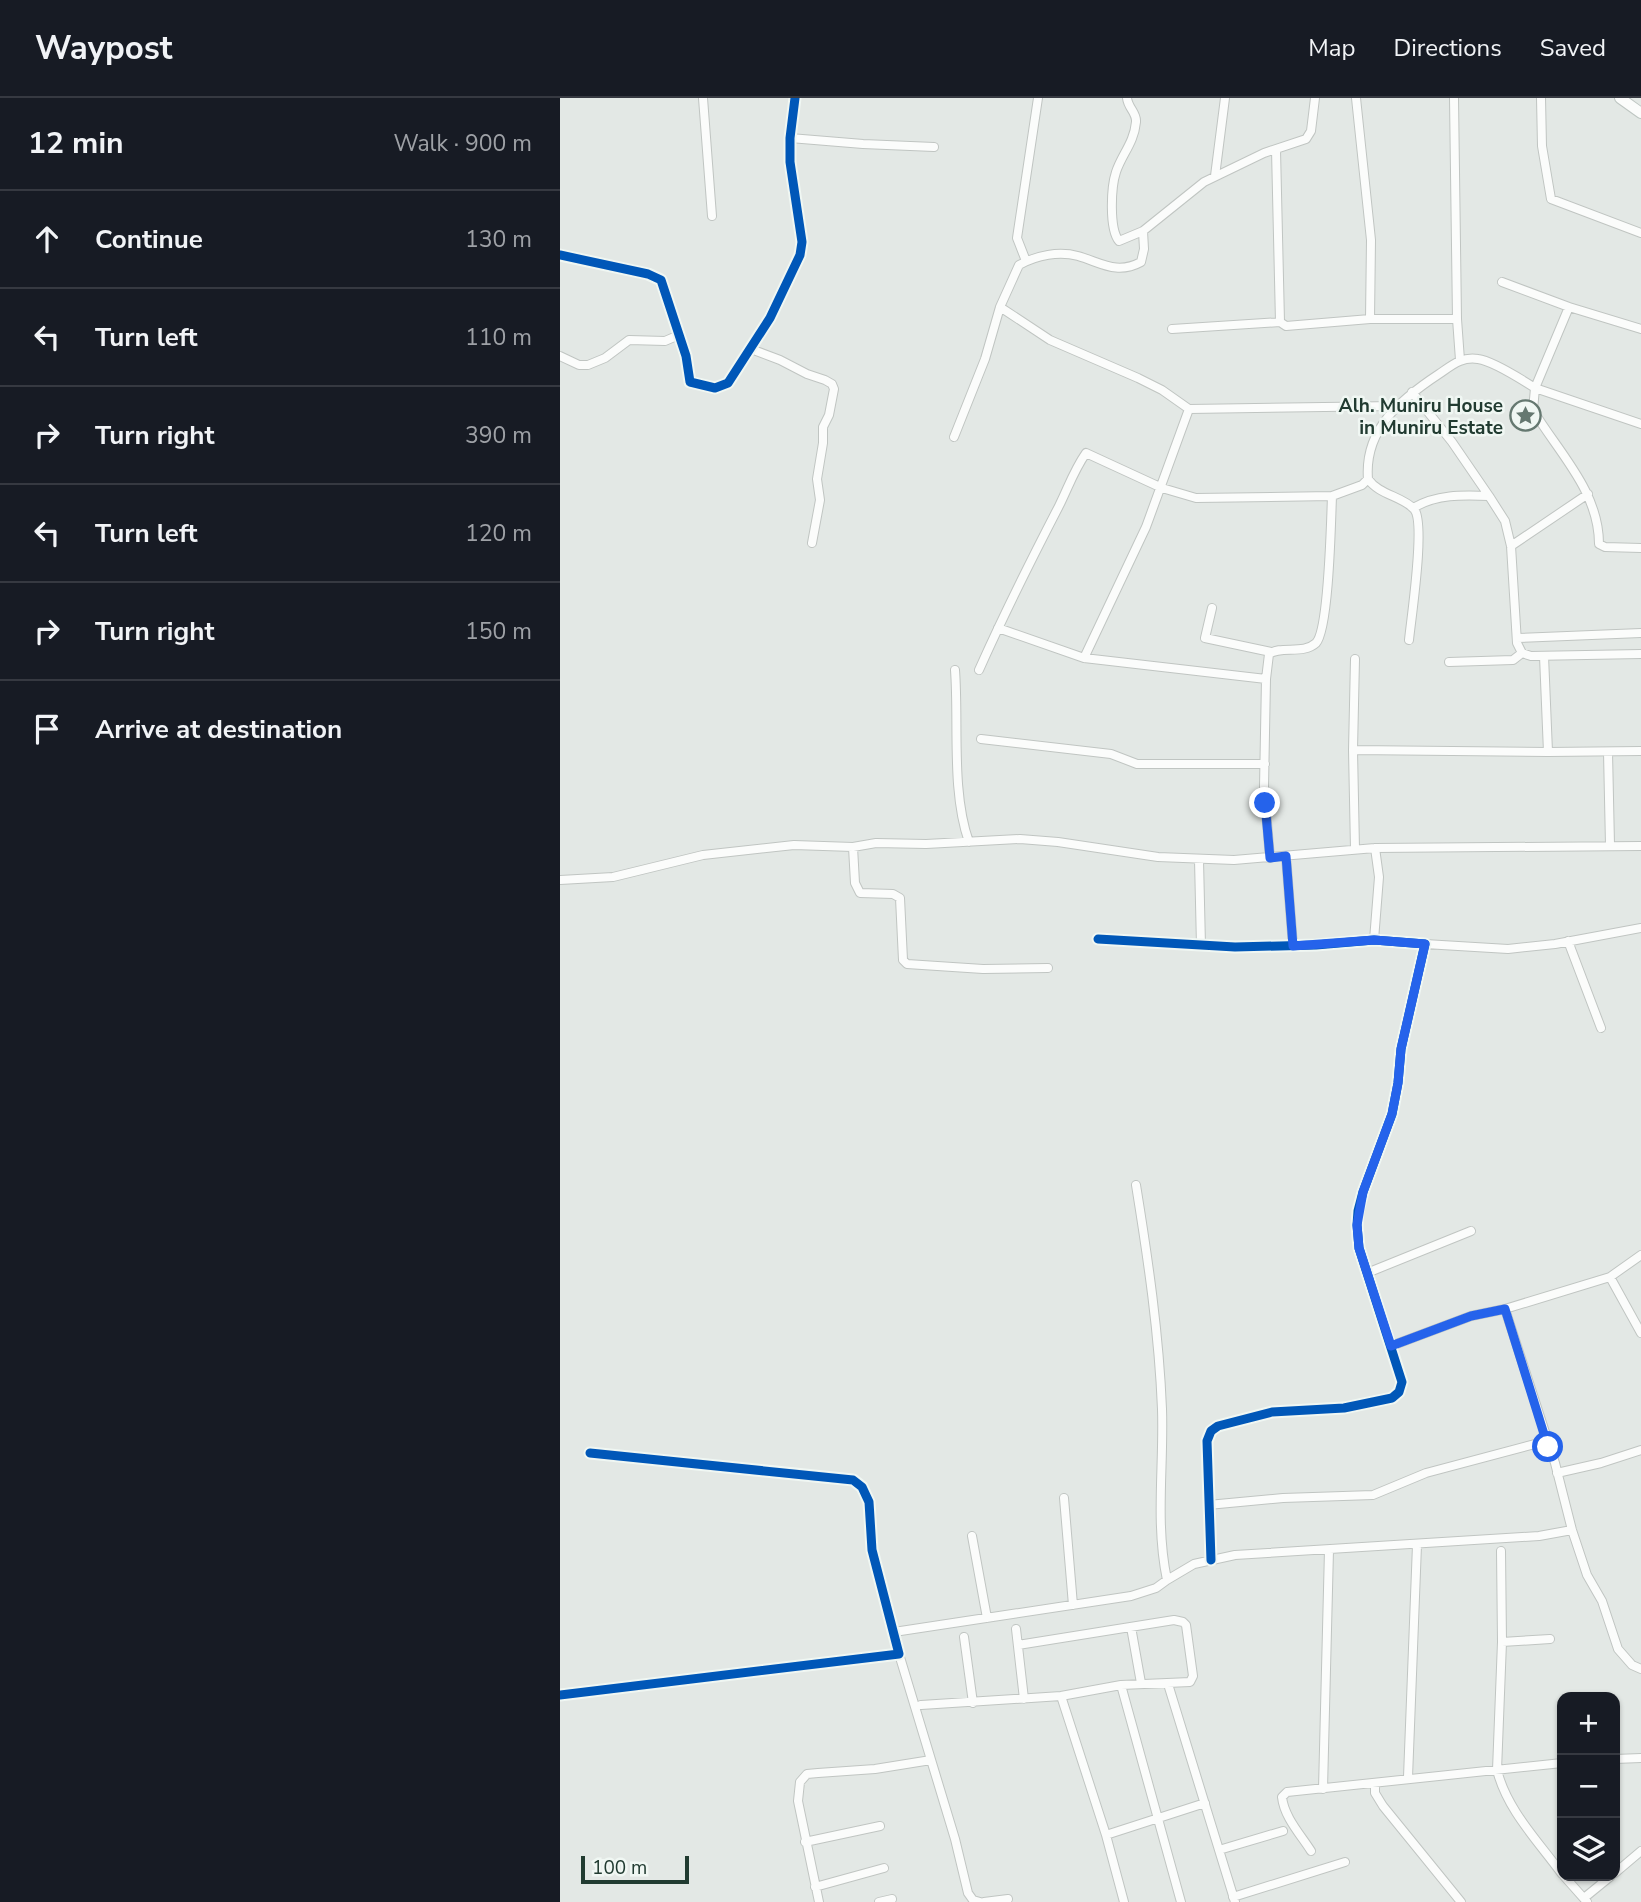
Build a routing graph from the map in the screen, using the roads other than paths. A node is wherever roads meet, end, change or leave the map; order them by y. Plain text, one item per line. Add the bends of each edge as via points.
1 (703, 98) edge
2 (795, 98) edge
3 (1038, 98) edge
4 (1127, 98) edge
5 (1225, 98) edge
6 (1315, 98) edge
7 (1356, 98) edge
8 (1454, 98) edge
9 (1541, 98) edge
10 (1620, 98) edge
11 (1641, 113) edge
12 (790, 138) junction
13 (934, 147) dead end
14 (1276, 149) junction
15 (1215, 176) junction
16 (712, 216) dead end
17 (1143, 231) junction
18 (1641, 233) edge
19 (560, 255) edge
20 (1026, 261) junction
21 (1502, 282) dead end
22 (1000, 307) junction
23 (1569, 307) junction
24 (1370, 319) junction
25 (1457, 319) junction
26 (1280, 322) junction
27 (1172, 329) dead end
28 (1641, 329) edge
29 (679, 335) junction
30 (751, 349) junction
31 (560, 356) edge
32 (1460, 360) junction
33 (1535, 388) junction
34 (1412, 392) junction
35 (1396, 406) junction
36 (1189, 409) junction
37 (1641, 424) edge
38 (954, 437) dead end
39 (1368, 479) junction
40 (1162, 488) junction
41 (1588, 494) junction
42 (1332, 496) junction
43 (1489, 496) junction
44 (1413, 508) junction
45 (812, 543) dead end
46 (1511, 546) junction
47 (1641, 548) edge
48 (1212, 608) dead end
49 (998, 628) junction
50 (1641, 632) edge
51 (1517, 638) junction
52 (1409, 640) dead end
53 (1271, 652) junction
54 (1522, 653) junction
55 (1641, 654) edge
56 (1544, 656) junction
57 (1084, 658) junction
58 (1355, 659) dead end
59 (1449, 662) dead end
60 (955, 670) dead end
61 (979, 670) dead end
62 (1266, 679) junction
63 (981, 739) dead end
64 (1353, 750) junction
65 (1641, 751) edge
66 (1548, 752) junction
67 (1608, 752) junction
68 (1265, 764) junction
69 (969, 842) junction
70 (1610, 845) junction
71 (1641, 846) edge
72 (853, 847) junction
73 (1375, 848) junction
74 (1355, 849) junction
75 (1286, 856) junction
76 (1270, 858) junction
77 (1199, 860) junction
78 (560, 880) edge
79 (1641, 928) edge
80 (1098, 939) dead end
81 (1374, 940) junction
82 (1568, 942) junction
83 (1425, 944) junction
84 (1201, 946) junction
85 (1293, 946) junction
86 (1048, 968) dead end
87 (1601, 1028) dead end
88 (1136, 1185) dead end
89 (1471, 1231) dead end
90 (1641, 1255) edge
91 (1367, 1273) junction
92 (1610, 1277) junction
93 (1505, 1309) junction
94 (1641, 1333) edge
95 (1391, 1346) junction
96 (1546, 1441) junction
97 (590, 1453) dead end
98 (1640, 1453) edge
99 (1558, 1473) junction
100 (1064, 1498) dead end
101 (1208, 1506) junction
102 (1572, 1530) junction
103 (972, 1536) dead end
104 (1417, 1545) junction
105 (1329, 1550) junction
106 (1501, 1551) dead end
107 (1211, 1560) junction
108 (1167, 1580) junction
109 (1073, 1605) junction
110 (987, 1618) junction
111 (1131, 1627) junction
112 (1016, 1629) dead end
113 (894, 1632) junction
114 (964, 1637) dead end
115 (1550, 1639) dead end
116 (1502, 1642) junction
117 (1018, 1646) junction
118 (899, 1654) junction
119 (1641, 1669) edge
120 (1141, 1683) junction
121 (1168, 1684) junction
122 (1121, 1685) junction
123 (560, 1695) edge
124 (1061, 1696) junction
125 (1024, 1699) junction
126 (973, 1703) junction
127 (921, 1705) dead end
128 (1641, 1758) edge
129 (1620, 1759) edge
130 (931, 1760) junction
131 (1557, 1764) edge
132 (1497, 1770) junction
133 (1408, 1777) junction
134 (1375, 1783) junction
135 (1323, 1789) junction
136 (1205, 1802) junction
137 (1158, 1817) junction
138 (880, 1826) dead end
139 (1283, 1831) dead end
140 (1106, 1835) junction
141 (805, 1842) junction
142 (1219, 1850) junction
143 (1311, 1851) dead end
144 (1641, 1851) edge
145 (1345, 1863) dead end
146 (1557, 1867) edge
147 (884, 1868) dead end
148 (1620, 1868) edge
149 (1569, 1881) edge
150 (1606, 1881) edge
151 (815, 1886) junction
152 (892, 1899) dead end
153 (1007, 1899) dead end
154 (1234, 1899) edge
155 (1586, 1900) edge
156 (819, 1902) edge
157 (879, 1902) edge
158 (982, 1902) edge
159 (1124, 1902) edge
160 (1181, 1902) edge
161 (1461, 1902) edge

1 - 16 street
2 - 12 street
3 - 20 street via 1017,238
4 - 17 street via 1136,120 1133,141 1115,175 1114,230 1119,241
5 - 15 street
6 - 14 street via 1306,139
7 - 24 street via 1371,240
8 - 25 street
9 - 18 street via 1542,146 1551,199
10 - 11 street
12 - 13 street
12 - 30 street via 802,248
14 - 15 street
14 - 26 street
15 - 17 street
17 - 20 street via 1141,262 1122,269 1070,255
19 - 29 street via 656,277 664,285
20 - 22 street via 1013,275
21 - 23 street
22 - 36 street via 1050,341 1157,388
22 - 38 street
23 - 28 street
23 - 33 street
24 - 25 street
24 - 26 street via 1286,326
25 - 32 street
26 - 27 street
29 - 30 street via 688,380 708,388 728,383
29 - 31 street via 665,341 629,340 588,365
30 - 45 street via 825,380 834,389 823,427 817,479 820,500
32 - 33 street via 1479,359
32 - 34 street
33 - 37 street
33 - 41 street via 1532,410
34 - 35 street
34 - 43 street
35 - 36 street
35 - 39 street via 1375,439
36 - 40 street
39 - 42 street
39 - 44 street
40 - 42 street via 1196,498
40 - 49 street via 1086,453
40 - 57 street
41 - 46 street
41 - 47 street via 1599,544
42 - 53 street via 1329,566 1318,640 1311,646
43 - 44 street via 1444,497
43 - 46 street via 1505,521
44 - 52 street via 1419,531
46 - 51 street
48 - 53 street via 1205,638
49 - 57 street
49 - 61 street
50 - 51 street
51 - 54 street
53 - 62 street
54 - 56 street
54 - 59 street via 1513,660
55 - 56 street
56 - 66 street
57 - 62 street
58 - 64 street
60 - 69 street via 962,824
62 - 68 street
63 - 68 street via 1111,754 1137,764
64 - 66 street
64 - 74 street
65 - 67 street
66 - 67 street
67 - 70 street
68 - 76 street
69 - 72 street
69 - 77 street via 1020,839
70 - 71 street
70 - 73 street
72 - 78 street via 794,845 727,852 613,877
72 - 86 street via 855,883 860,892 900,898 906,964
73 - 74 street
73 - 81 street via 1379,877
74 - 75 street
75 - 76 street
75 - 85 street
76 - 77 street
77 - 84 street
79 - 82 street
80 - 84 street
81 - 83 street
81 - 85 street
82 - 83 street via 1508,949
82 - 87 street
83 - 91 street via 1403,1038 1392,1114 1358,1211 1359,1248
84 - 85 street
88 - 108 street via 1151,1276 1161,1386 1159,1532
89 - 91 street
90 - 92 street
91 - 95 street
92 - 93 street
92 - 94 street
93 - 95 street via 1471,1316
93 - 96 street
95 - 101 street via 1402,1382 1392,1398 1344,1408 1272,1412 1211,1431 1207,1441
96 - 99 street
96 - 101 street via 1426,1473 1373,1495
97 - 113 street via 853,1480 869,1502 875,1562
98 - 99 street
99 - 102 street
100 - 109 street
101 - 107 street
102 - 104 street
102 - 119 street via 1619,1649
103 - 110 street
104 - 105 street
104 - 133 street
105 - 107 street
105 - 135 street
106 - 116 street
107 - 108 street
108 - 109 street via 1144,1592
109 - 110 street
110 - 113 street
111 - 117 street
111 - 120 street
111 - 121 street via 1174,1620 1186,1625 1192,1680
112 - 117 street
113 - 118 street
114 - 126 street
115 - 116 street
116 - 132 street
117 - 125 street
118 - 123 street
118 - 130 street
120 - 121 street
120 - 122 street
121 - 136 street
122 - 124 street
122 - 137 street
124 - 125 street
124 - 140 street
125 - 126 street
126 - 127 street
128 - 129 street
130 - 141 street via 807,1774 797,1791
130 - 158 street via 968,1893
131 - 132 street
132 - 133 street
132 - 146 street via 1510,1804
133 - 134 street
134 - 135 street
134 - 161 street via 1382,1806
135 - 143 street via 1289,1791 1282,1797
136 - 137 street
136 - 142 street
137 - 140 street
137 - 160 street
138 - 141 street
139 - 142 street
140 - 159 street
141 - 151 street
142 - 154 street
144 - 148 street
145 - 154 street
147 - 151 street
149 - 155 street
150 - 155 street
151 - 156 street
152 - 157 street
153 - 158 street

